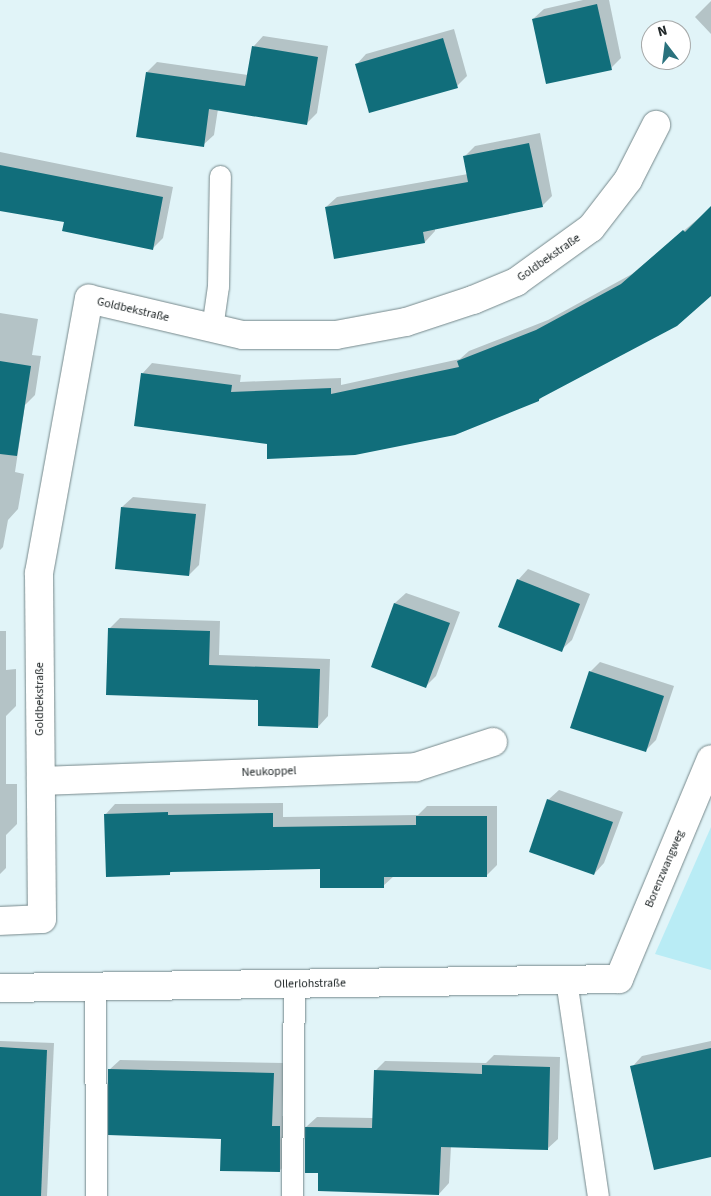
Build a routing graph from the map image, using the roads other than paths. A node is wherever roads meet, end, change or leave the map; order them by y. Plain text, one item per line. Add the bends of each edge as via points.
1 (656, 125) dead end
2 (220, 176) dead end
3 (212, 328) junction
4 (493, 742) dead end
5 (711, 759) edge
6 (41, 781) junction
7 (0, 921) edge
8 (619, 979) joint
9 (566, 980) junction
10 (294, 984) junction
11 (95, 986) junction
12 (0, 988) edge
13 (96, 1196) edge
14 (292, 1196) edge
15 (598, 1196) edge

1 - 3 street, Goldbekstraße via 628,180 591,228 516,282 406,322 336,335 243,335
2 - 3 lane via 218,286
3 - 6 street, Goldbekstraße via 89,299 39,573
4 - 6 street, Neukoppel via 416,767
5 - 8 street, Borenzwangweg
6 - 7 street, Goldbekstraße via 42,919
8 - 9 street, Ollerlohstraße
9 - 10 street, Ollerlohstraße
9 - 15 lane
10 - 11 street, Ollerlohstraße
10 - 14 lane
11 - 12 street, Ollerlohstraße
11 - 13 lane

